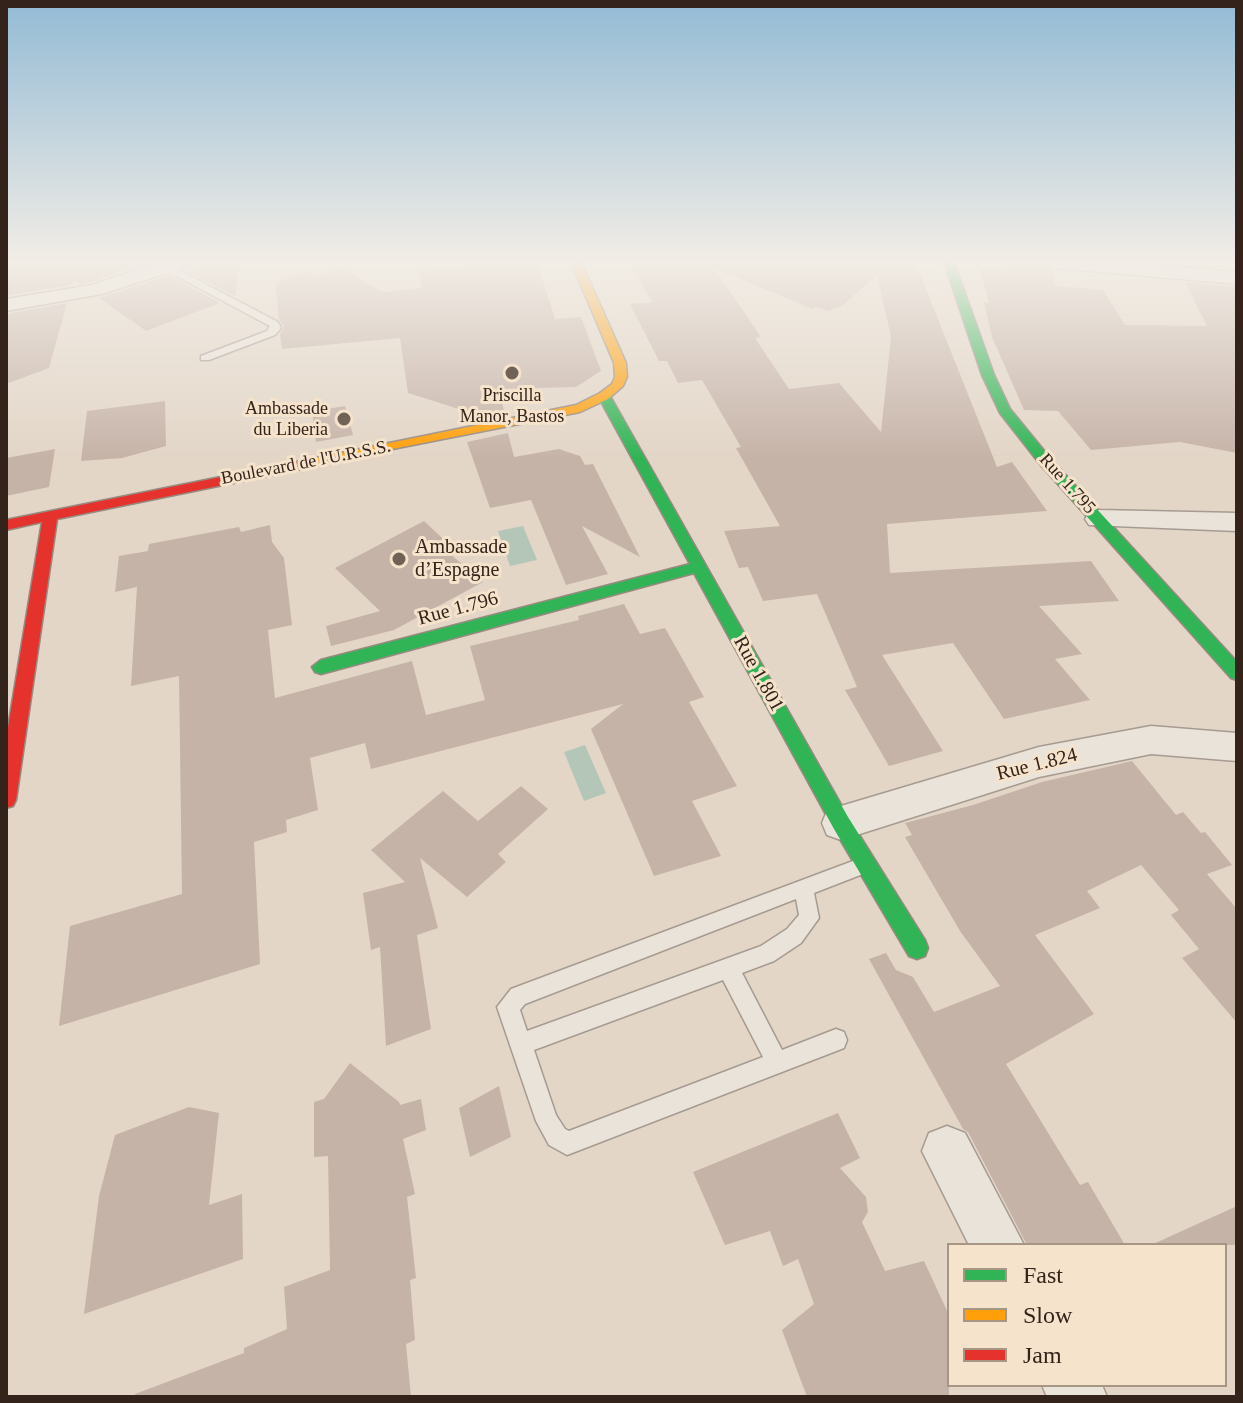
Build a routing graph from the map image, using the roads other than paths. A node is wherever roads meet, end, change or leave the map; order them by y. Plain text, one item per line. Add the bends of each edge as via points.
1 (276, 327) edge
2 (605, 327) edge
3 (972, 327) edge
4 (205, 358) dead end
5 (604, 396) junction
6 (50, 516) junction
7 (1099, 519) junction
8 (1237, 522) edge
9 (6, 525) edge
10 (699, 567) junction
11 (321, 667) dead end
12 (1237, 673) edge
13 (1237, 747) edge
14 (6, 798) edge
15 (841, 823) junction
16 (866, 865) junction
17 (804, 889) junction
18 (917, 948) dead end
19 (728, 968) junction
20 (836, 1040) dead end
21 (519, 1045) junction
22 (777, 1062) junction
23 (947, 1151) dead end
24 (996, 1243) edge

1 - 4 lane
2 - 5 street via 621,377
3 - 7 street, Rue 1.795 via 1004,410
5 - 6 street, Boulevard de l'U.R.S.S. via 580,408 509,424
5 - 10 street, Rue 1.801
6 - 9 street, Boulevard de l'U.R.S.S.
6 - 14 street
7 - 8 street
7 - 12 street, Rue 1.795
10 - 11 street, Rue 1.796
10 - 15 street, Rue 1.801
13 - 15 street, Rue 1.824 via 1151,740 1039,762
15 - 16 street, Rue 1.801
16 - 17 lane
16 - 18 street, Rue 1.801
17 - 19 lane via 809,918 794,936 767,954
17 - 21 lane via 518,996 508,1007
19 - 21 lane
19 - 22 lane
20 - 22 lane
21 - 22 lane via 547,1121 567,1143
23 - 24 street

